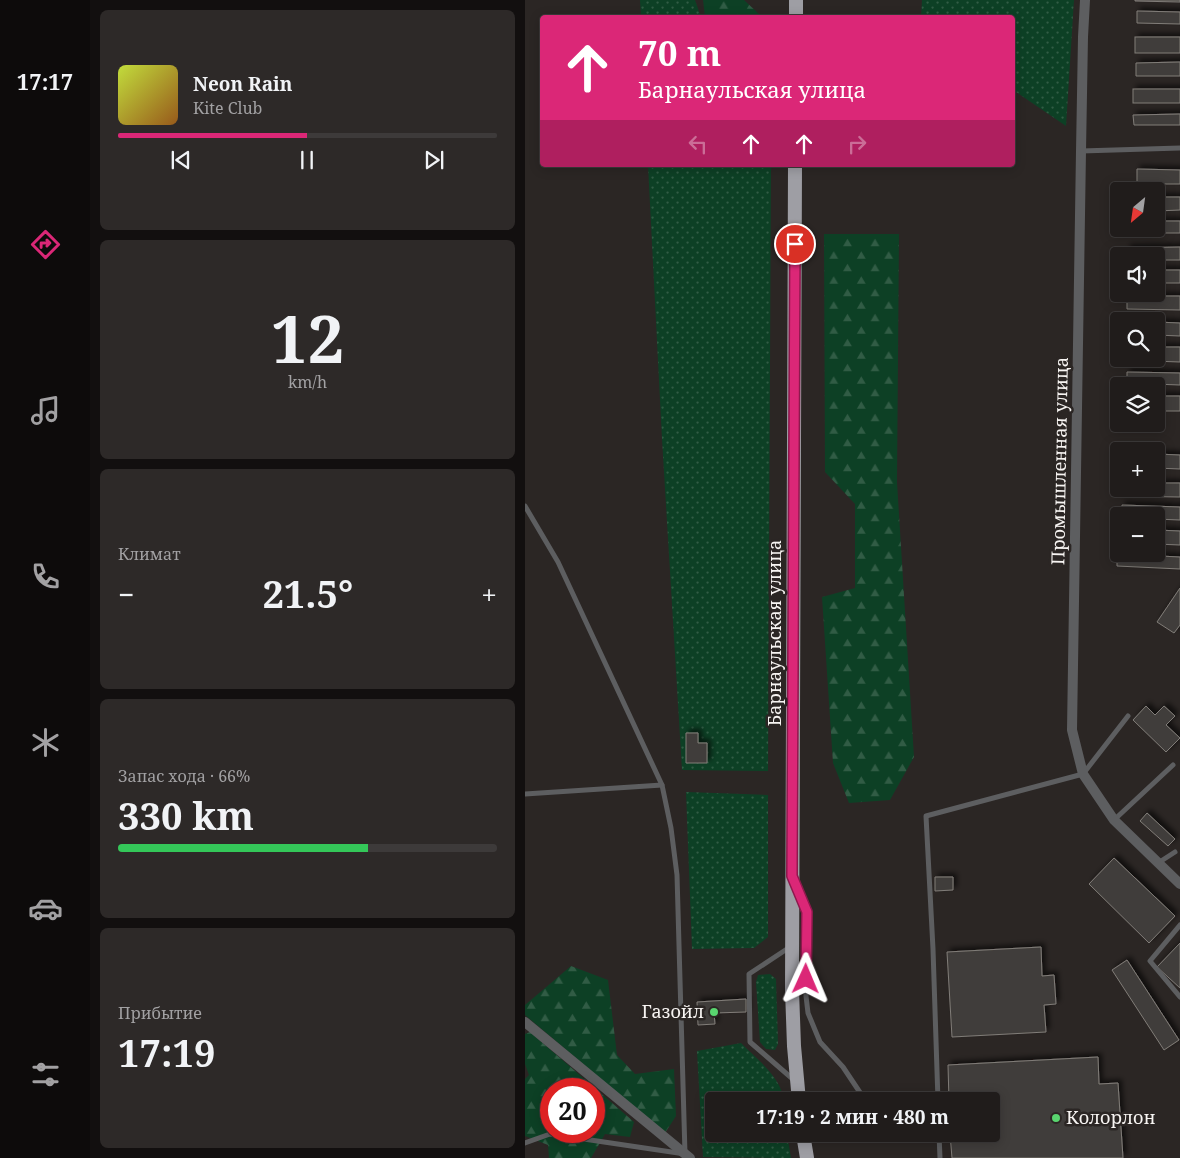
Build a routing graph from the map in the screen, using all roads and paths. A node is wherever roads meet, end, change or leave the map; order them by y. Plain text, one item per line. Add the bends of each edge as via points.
1 (796, 0) edge
2 (1085, 0) edge
3 (796, 15) edge
4 (1180, 148) edge
5 (1081, 151) junction
6 (795, 167) edge
7 (525, 506) edge
8 (1128, 716) dead end
9 (1173, 764) dead end
10 (1083, 774) junction
11 (662, 785) junction
12 (525, 794) edge
13 (1114, 820) junction
14 (1175, 852) dead end
15 (1158, 863) junction
16 (792, 876) junction
17 (1180, 884) edge
18 (1180, 925) edge
19 (792, 945) junction
20 (1180, 997) edge
21 (525, 1022) edge
22 (797, 1083) junction
23 (798, 1092) edge
24 (860, 1092) edge
25 (938, 1092) edge
26 (804, 1142) edge
27 (939, 1142) edge
28 (525, 1143) edge
29 (687, 1156) edge
30 (807, 1158) edge
31 (940, 1158) edge

1 - 3 highway
2 - 5 street, Промышленная улица
4 - 5 lane
5 - 10 street, Промышленная улица via 1072,730
6 - 16 highway, Барнаульская улица
7 - 11 lane via 558,562
8 - 10 lane
9 - 13 lane
10 - 13 street, Промышленная улица
10 - 25 lane via 926,816
11 - 12 lane
11 - 29 lane via 677,875
13 - 15 street, Промышленная улица
14 - 15 lane
15 - 17 street, Промышленная улица
16 - 19 highway, Барнаульская улица
16 - 24 lane via 807,912 808,1013 820,1042
18 - 20 lane via 1150,961
19 - 22 highway, Барнаульская улица
19 - 22 lane via 749,974 750,1042
21 - 29 street
22 - 23 highway, Барнаульская улица
26 - 30 highway
27 - 31 lane
28 - 29 lane via 550,1134

